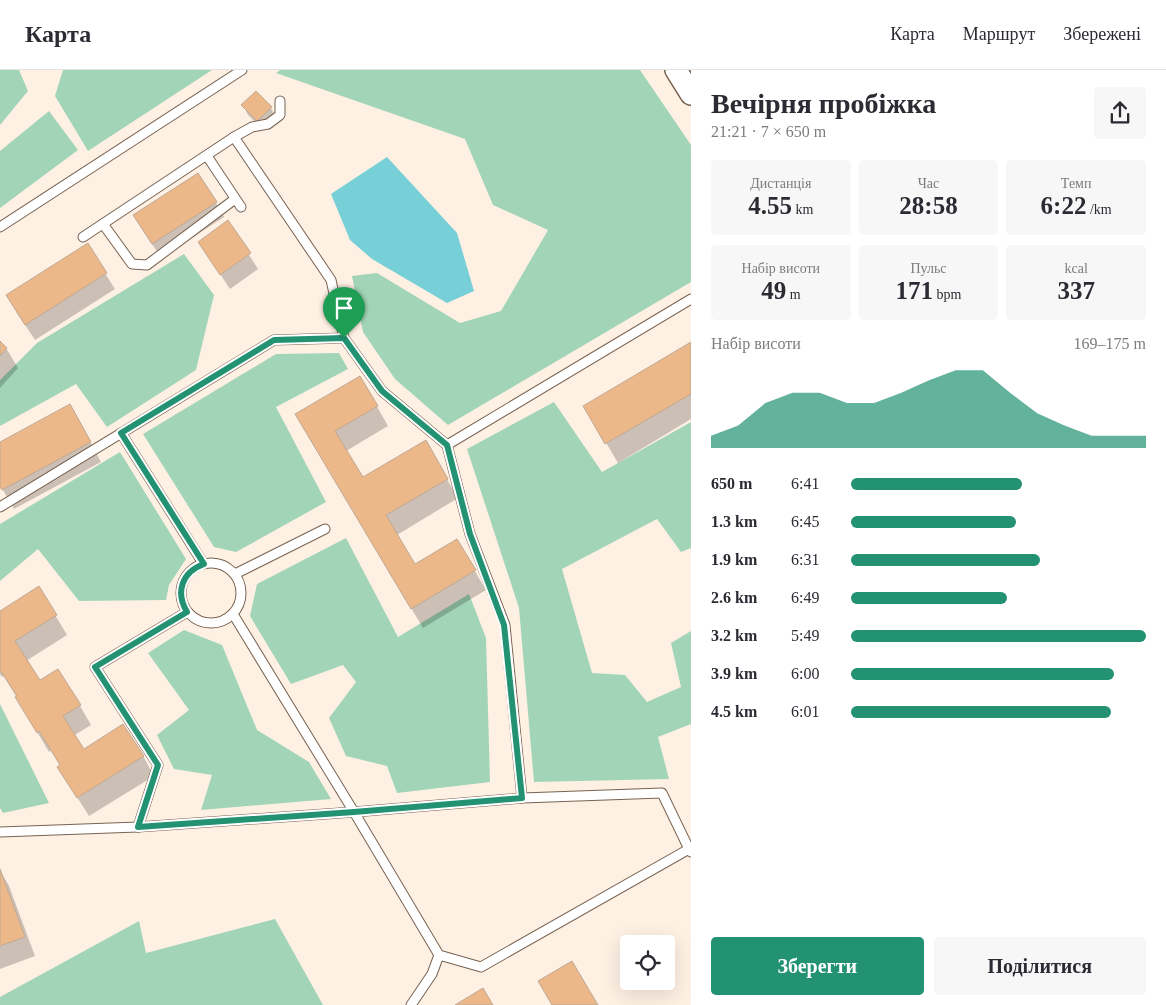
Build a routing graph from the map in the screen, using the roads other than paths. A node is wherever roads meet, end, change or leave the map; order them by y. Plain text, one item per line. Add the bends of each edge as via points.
1 (242, 70) edge
2 (676, 70) edge
3 (691, 94) edge
4 (280, 101) dead end
5 (234, 137) junction
6 (207, 156) junction
7 (103, 224) junction
8 (0, 227) edge
9 (83, 237) dead end
10 (691, 299) edge
11 (344, 338) junction
12 (121, 433) junction
13 (447, 445) junction
14 (0, 507) edge
15 (325, 529) dead end
16 (204, 564) junction
17 (235, 574) junction
18 (187, 612) junction
19 (233, 614) junction
20 (522, 798) junction
21 (354, 812) junction
22 (138, 827) junction
23 (0, 832) edge
24 (690, 851) edge
25 (439, 955) junction
26 (411, 1005) edge

1 - 8 lane
2 - 3 street
4 - 5 lane via 280,115 268,124 252,127
5 - 6 lane
5 - 11 lane via 331,280
6 - 7 lane
6 - 7 lane via 238,203 147,265 132,264
7 - 9 lane
10 - 13 lane
11 - 12 lane via 274,340
11 - 13 lane via 382,391
12 - 14 lane
12 - 16 lane
13 - 20 lane via 470,534 504,625
15 - 17 lane
16 - 17 lane via 221,564
16 - 18 lane via 195,566 183,579 180,596
17 - 19 lane via 241,590 238,607
18 - 19 lane via 209,624 226,620
18 - 22 lane via 95,667 158,765
19 - 21 lane
20 - 21 lane
20 - 24 lane via 662,793
21 - 22 lane
21 - 25 lane
22 - 23 lane
24 - 25 lane via 481,968
25 - 26 lane via 432,974

